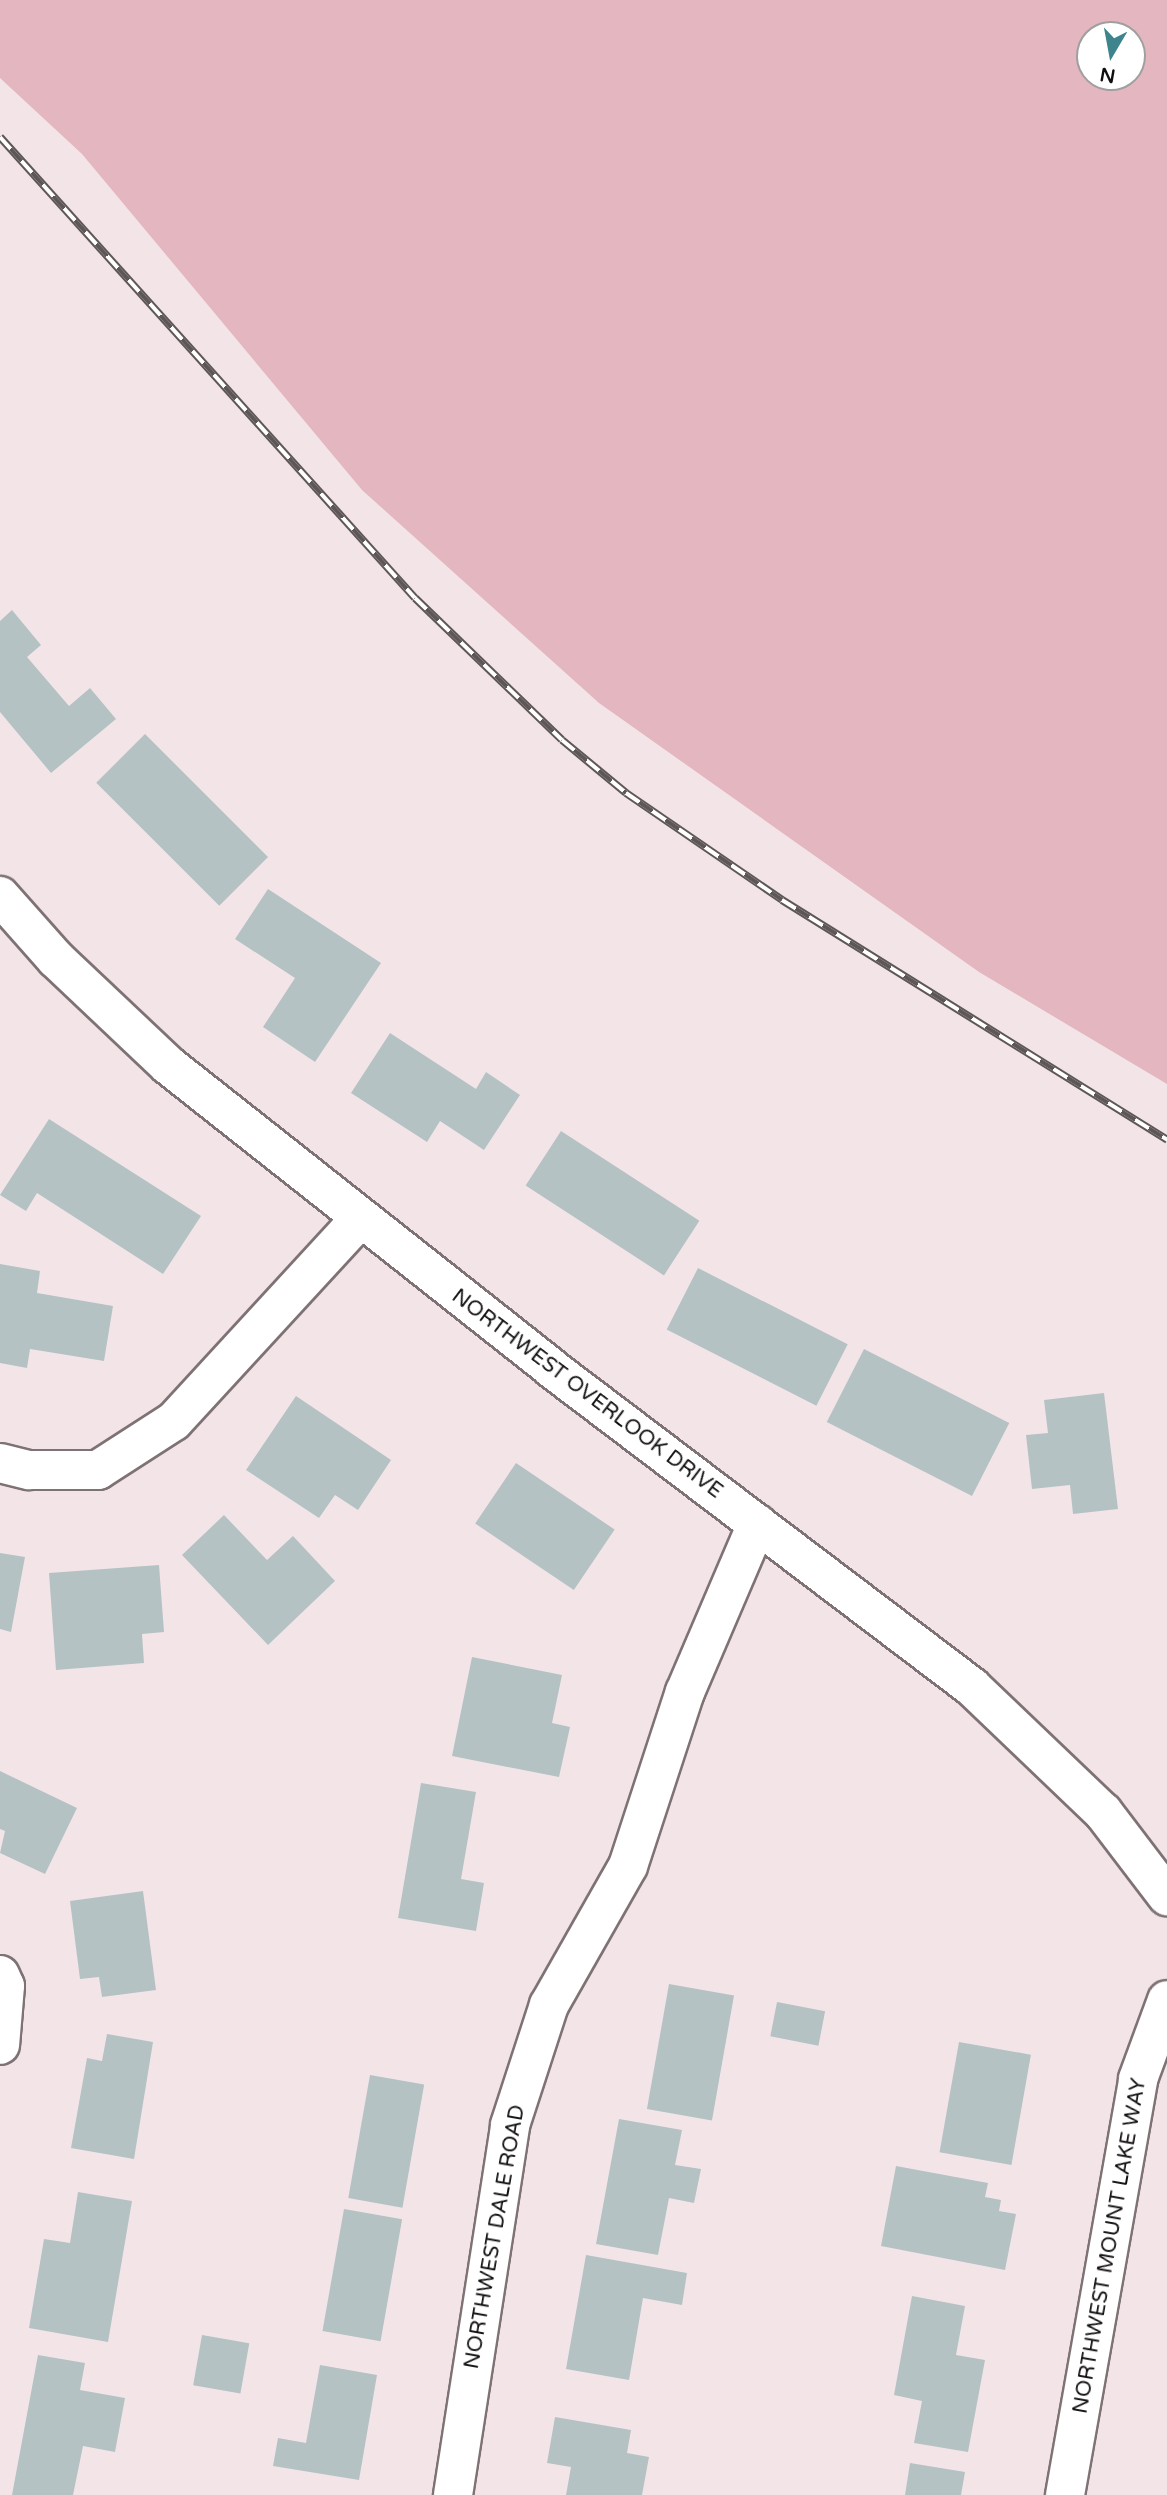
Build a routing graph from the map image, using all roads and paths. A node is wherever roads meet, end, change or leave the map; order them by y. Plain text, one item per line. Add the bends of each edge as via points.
1 (0, 896) edge
2 (360, 1219) junction
3 (0, 1463) edge
4 (757, 1524) junction
5 (1167, 1896) edge
6 (0, 1975) edge
7 (1167, 2000) edge
8 (0, 2045) edge
9 (453, 2495) edge
10 (1065, 2495) edge

1 - 2 street, NORTHWEST OVERLOOK DRIVE via 56,959 168,1065
2 - 3 street via 174,1421 98,1470 29,1470
2 - 4 street, NORTHWEST OVERLOOK DRIVE
4 - 5 street, NORTHWEST OVERLOOK DRIVE via 972,1687 1103,1812
4 - 9 street, NORTHWEST DALE ROAD via 685,1692 628,1866 549,2005 510,2124
6 - 8 street via 5,1986
7 - 10 street, NORTHWEST MOUNT LAKE WAY via 1138,2079

